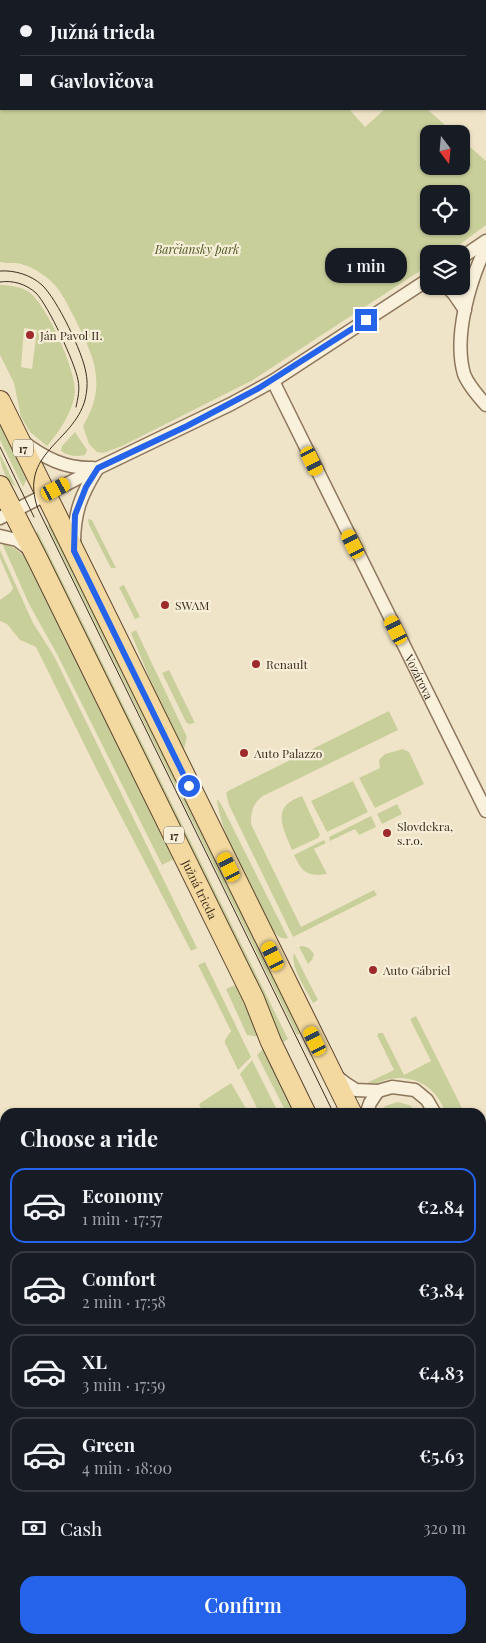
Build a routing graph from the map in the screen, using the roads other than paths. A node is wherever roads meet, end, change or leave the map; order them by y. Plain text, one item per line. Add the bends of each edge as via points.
1 (486, 241) edge
2 (486, 247) edge
3 (470, 252) edge
4 (420, 285) edge
5 (455, 295) edge
6 (465, 310) junction
7 (273, 381) junction
8 (0, 401) edge
9 (486, 405) edge
10 (18, 438) junction
11 (98, 468) junction
12 (0, 486) edge
13 (46, 494) junction
14 (7, 515) edge
15 (0, 536) edge
16 (74, 551) junction
17 (38, 560) junction
18 (486, 811) edge
19 (330, 1071) junction
20 (378, 1091) junction
21 (303, 1108) edge
22 (349, 1108) edge
23 (368, 1108) edge
24 (432, 1108) edge

1 - 3 street
2 - 6 street
4 - 7 street
5 - 6 street
6 - 9 street via 461,362 468,381
7 - 11 street
7 - 18 street, Vozárova
8 - 10 main road, 17
10 - 11 street via 56,462 80,468
10 - 13 main road, 17
11 - 13 street
11 - 16 street via 75,515
12 - 14 main road, 17
13 - 14 street
13 - 16 main road, 17
14 - 17 main road, 17
15 - 17 street via 25,545
16 - 19 main road, 17
17 - 21 main road, Južná trieda / 17 via 254,999
19 - 20 street via 351,1088
19 - 22 main road, 17
20 - 23 street
20 - 24 street via 392,1086 415,1090 428,1100

